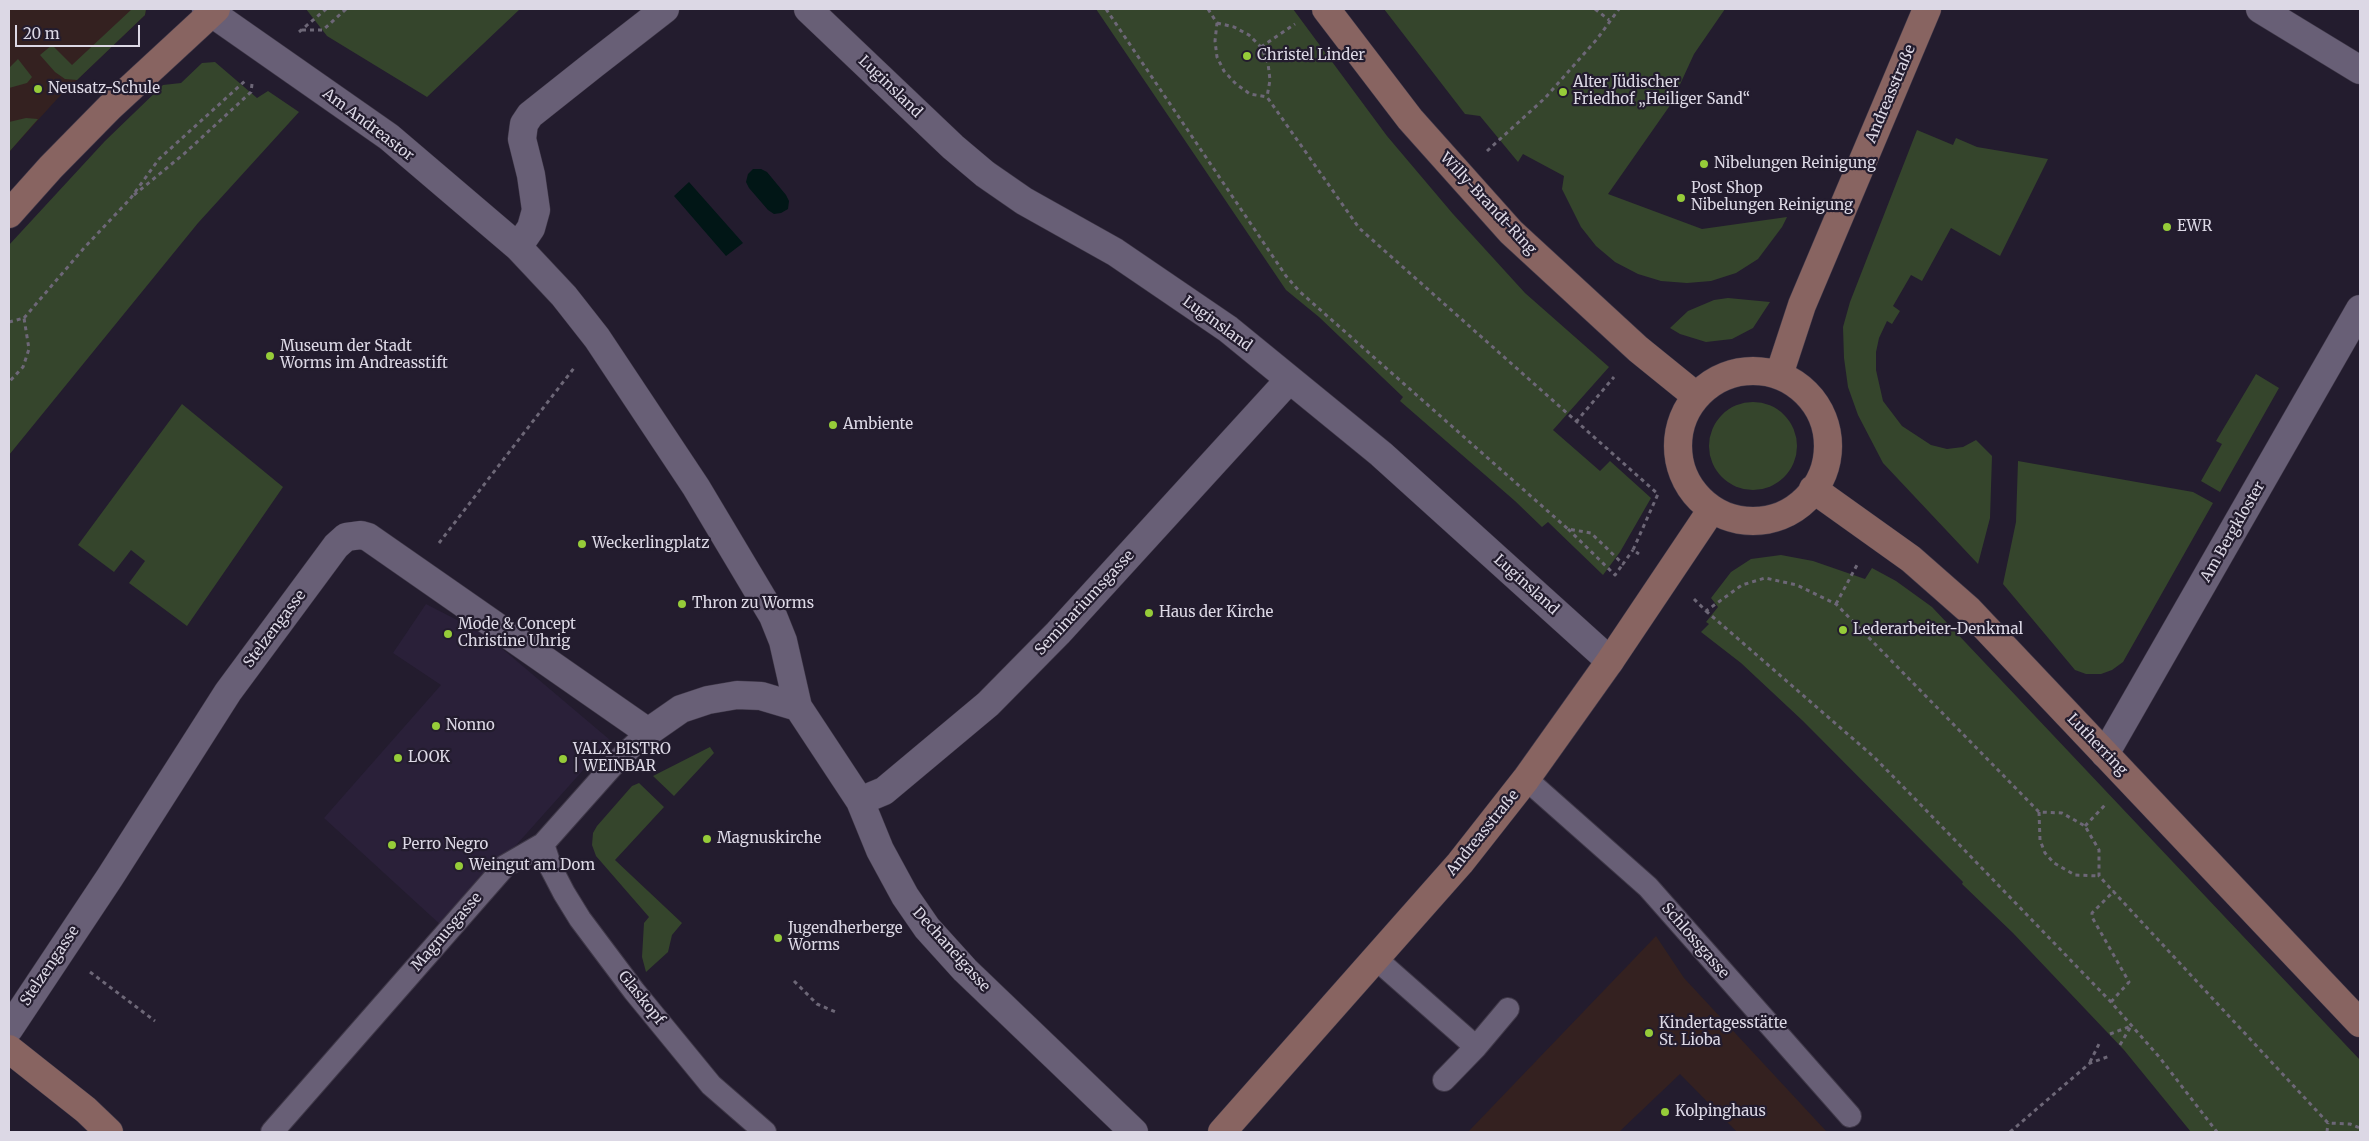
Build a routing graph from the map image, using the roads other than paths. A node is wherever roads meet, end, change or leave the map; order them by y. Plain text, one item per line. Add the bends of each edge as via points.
1 (666, 9) edge
2 (808, 9) edge
3 (1326, 9) edge
4 (1927, 9) edge
5 (2260, 9) edge
6 (210, 10) edge
7 (2360, 70) edge
8 (9, 214) edge
9 (518, 247) junction
10 (2360, 309) edge
11 (1779, 375) junction
12 (1289, 380) junction
13 (1696, 396) junction
14 (1813, 489) junction
15 (1712, 509) junction
16 (1610, 661) junction
17 (798, 707) junction
18 (648, 732) junction
19 (2106, 754) junction
20 (1526, 779) junction
21 (860, 801) junction
22 (543, 844) junction
23 (1375, 958) junction
24 (1508, 1009) dead end
25 (2360, 1023) edge
26 (9, 1029) edge
27 (1476, 1047) junction
28 (9, 1049) edge
29 (1444, 1080) dead end
30 (1850, 1116) dead end
31 (109, 1132) edge
32 (272, 1132) edge
33 (765, 1132) edge
34 (1134, 1132) edge
35 (1222, 1132) edge

1 - 9 street via 530,115 524,124 522,139 532,175 535,219
2 - 12 street, Luginsland via 953,147 986,174 1024,201 1115,252 1228,329
3 - 13 street, Willy-Brandt-Ring via 1410,119 1511,232 1638,349
4 - 11 street, Andreasstraße via 1802,305
5 - 7 street
6 - 8 street via 97,120
6 - 9 street, Am Andreastor via 389,137
9 - 17 street via 564,296 597,338 696,487 773,616 783,641
10 - 19 street, Am Bergkloster
11 - 13 street via 1750,370 1735,372
11 - 14 street via 1805,392 1822,417 1828,447 1821,476
12 - 16 street, Luginsland via 1381,454
12 - 21 street, Seminariumsgasse via 1058,633 988,704 884,790
13 - 15 street via 1681,424 1678,456 1689,486
14 - 15 street via 1803,502 1775,518 1742,520
14 - 19 street, Lutherring via 1942,584
15 - 16 street, Andreasstraße
16 - 20 street, Andreasstraße
17 - 18 street, Magnusgasse via 761,696 737,695 681,709
17 - 21 street, Dechaneigasse
18 - 22 lane, Magnusgasse via 616,762
18 - 26 street, Stelzengasse via 368,537 346,537 228,692
19 - 25 street, Lutherring
20 - 23 street, Andreasstraße via 1460,863
20 - 30 lane, Schlossgasse via 1648,888
21 - 34 street, Dechaneigasse via 892,876 927,928 965,970
22 - 32 lane, Magnusgasse via 505,866
22 - 33 lane, Glaskopf via 551,868 580,919 634,991 711,1086
23 - 27 lane
23 - 35 street, Andreasstraße
24 - 27 lane
27 - 29 lane
28 - 31 street

